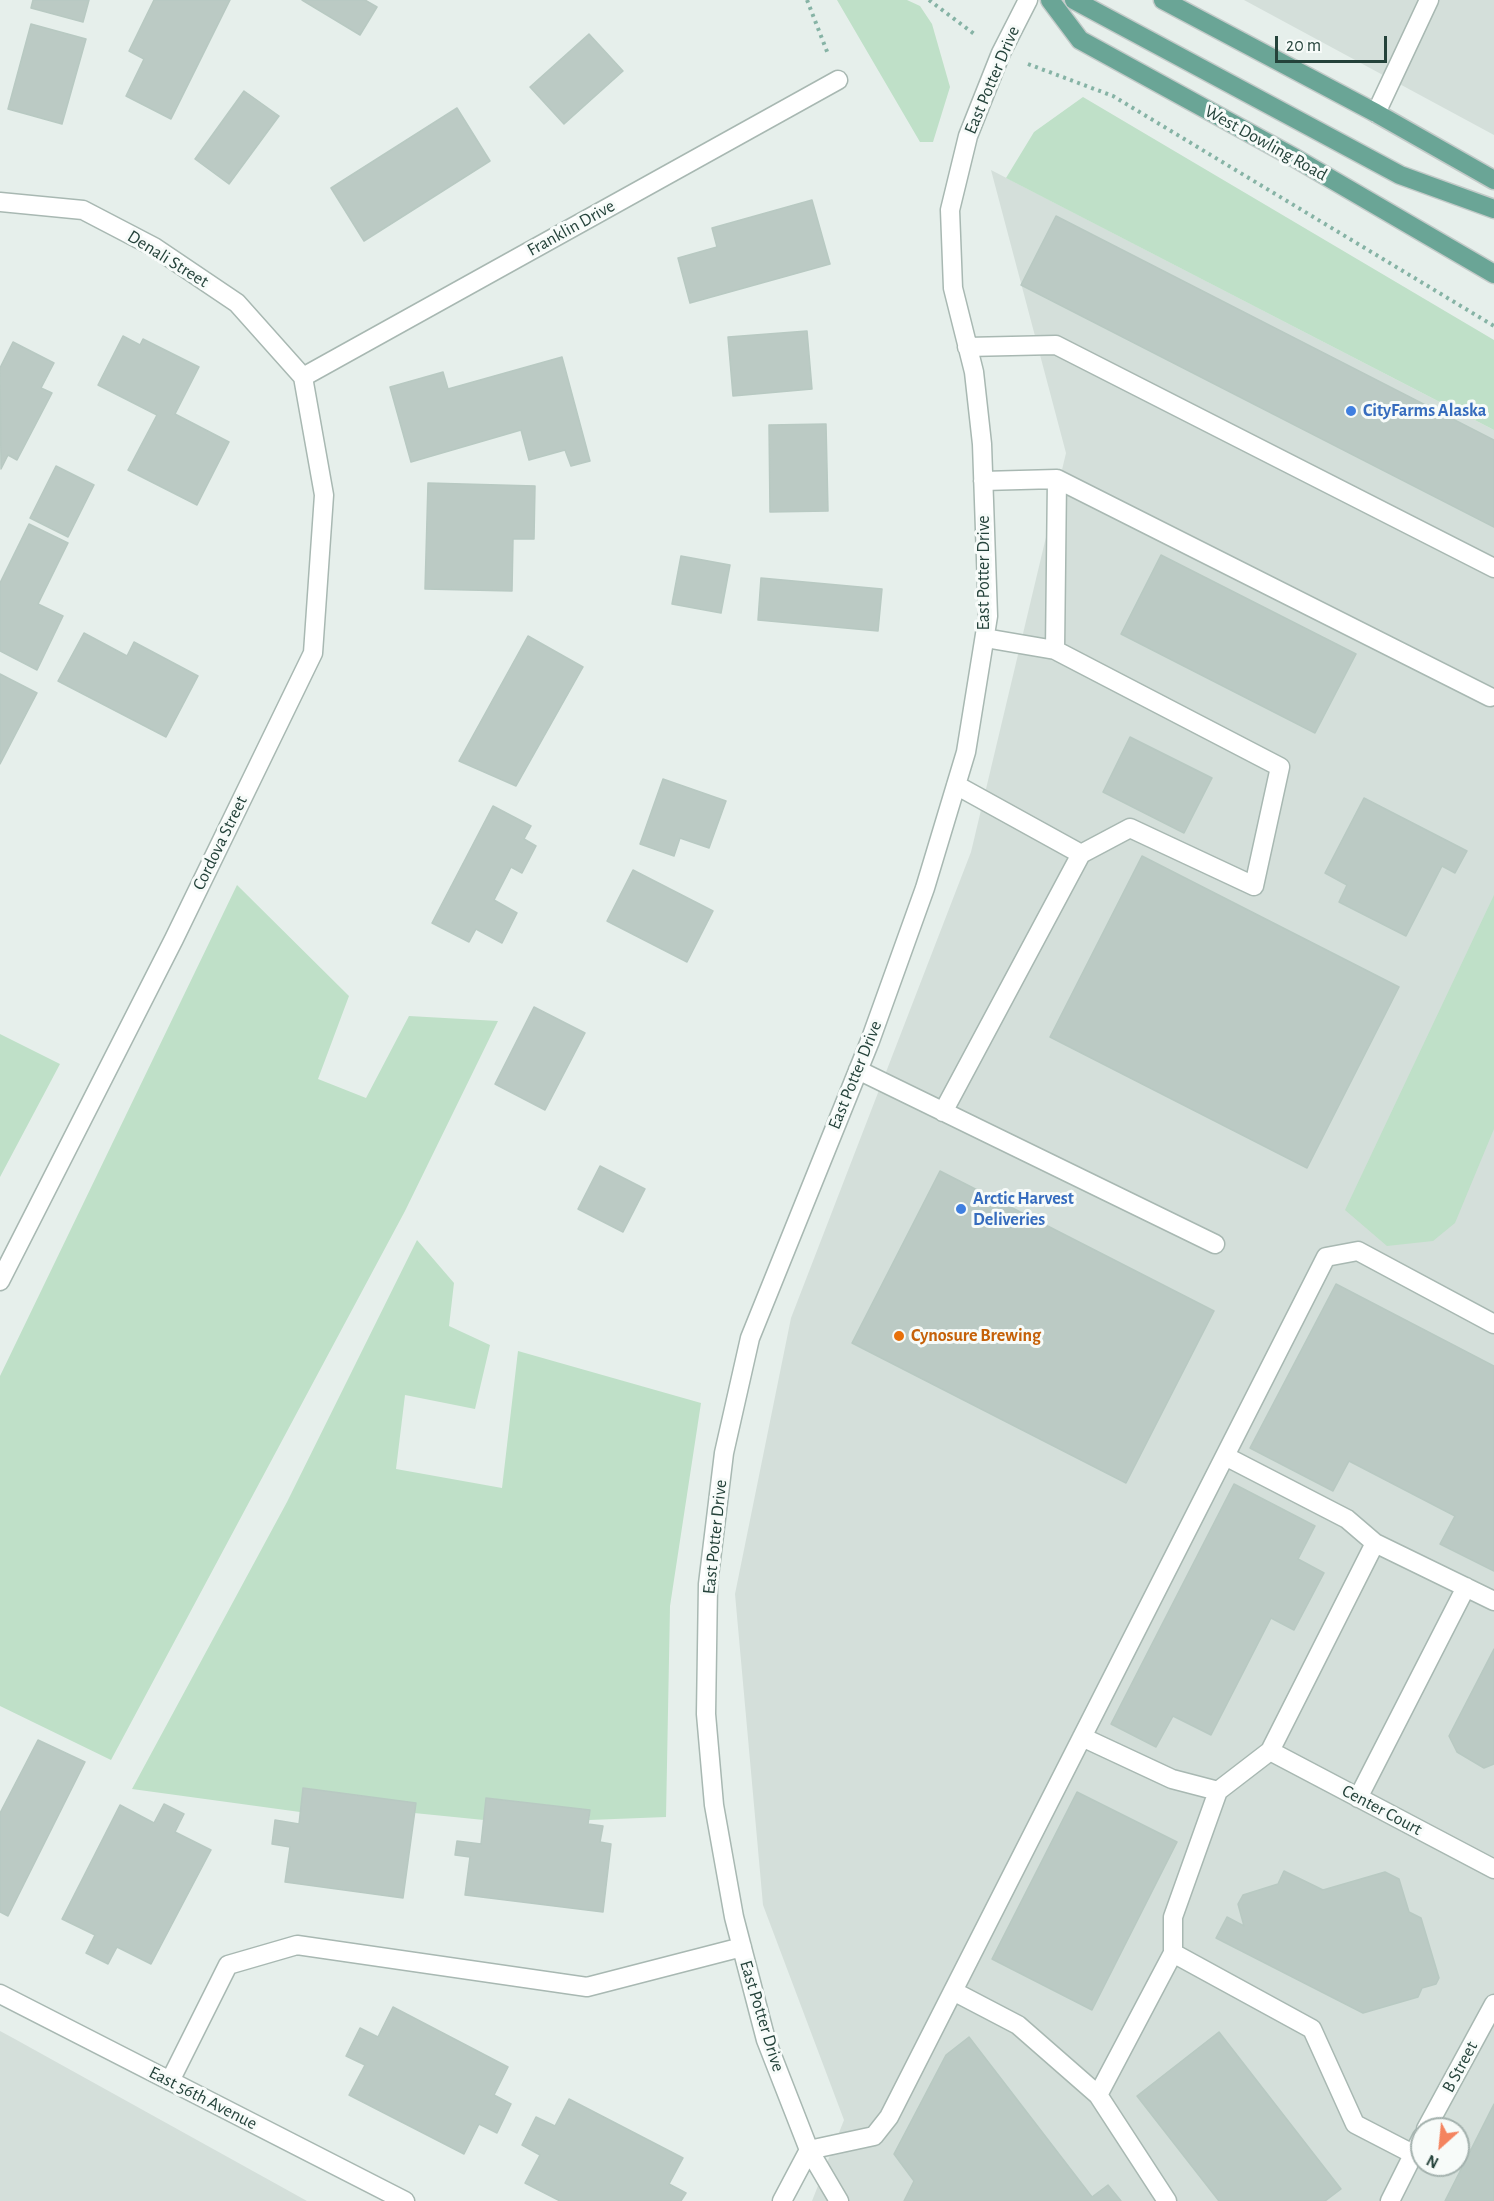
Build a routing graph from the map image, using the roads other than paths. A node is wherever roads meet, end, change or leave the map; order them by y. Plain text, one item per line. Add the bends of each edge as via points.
1 (1028, 0) edge
2 (1050, 0) edge
3 (1074, 0) edge
4 (1163, 0) edge
5 (1429, 0) edge
6 (838, 80) road end
7 (1376, 113) junction
8 (1494, 180) edge
9 (0, 202) edge
10 (1494, 208) edge
11 (1491, 271) edge
12 (967, 347) junction
13 (303, 377) junction
14 (1058, 479) junction
15 (983, 481) junction
16 (1494, 568) edge
17 (985, 638) junction
18 (1055, 650) junction
19 (1490, 697) dead end
20 (956, 785) junction
21 (1081, 855) junction
22 (858, 1070) junction
23 (943, 1112) junction
24 (1215, 1245) dead end
25 (0, 1281) edge
26 (1494, 1324) edge
27 (1225, 1456) junction
28 (1375, 1543) junction
29 (1466, 1587) junction
30 (1494, 1600) edge
31 (1082, 1737) junction
32 (1270, 1751) junction
33 (1218, 1791) junction
34 (1358, 1798) junction
35 (1494, 1869) edge
36 (742, 1947) junction
37 (1173, 1953) junction
38 (953, 1990) junction
39 (0, 1994) edge
40 (1494, 2004) edge
41 (170, 2081) junction
42 (1098, 2095) junction
43 (1433, 2117) edge
44 (809, 2150) junction
45 (1410, 2152) edge
46 (1410, 2160) edge
47 (405, 2201) edge
48 (782, 2201) edge
49 (839, 2201) edge
50 (1167, 2201) edge
51 (1390, 2201) edge

1 - 12 street, East Potter Drive via 1001,53 968,136 950,210 953,288
2 - 11 main road, West Dowling Road via 1080,40
3 - 10 main road via 1400,175
4 - 7 main road
5 - 7 street
6 - 13 street, Franklin Drive
7 - 8 main road
9 - 13 street, Denali Street via 83,210 154,247 237,303
12 - 15 street, East Potter Drive via 975,384
12 - 16 street via 1056,345
13 - 25 street, Cordova Street via 324,495 313,653 174,939
14 - 15 street
14 - 18 street
14 - 19 street
15 - 17 street, East Potter Drive via 988,616
17 - 18 street
17 - 20 street, East Potter Drive via 966,752
18 - 21 street via 1280,767 1254,886 1130,828
20 - 21 street
20 - 22 street, East Potter Drive via 925,888
21 - 23 street
22 - 23 street
22 - 36 street, East Potter Drive via 750,1338 724,1453 708,1584 706,1714 714,1805
23 - 24 street
26 - 27 street via 1358,1251 1326,1257
27 - 28 street via 1347,1519
27 - 31 street
28 - 29 street
28 - 32 street
29 - 30 street
29 - 34 street
31 - 33 street via 1172,1779
31 - 38 street
32 - 33 street
32 - 34 street, Center Court
33 - 37 street via 1173,1917
34 - 35 street, Center Court
36 - 41 street via 587,1987 297,1945 228,1965
36 - 44 street, East Potter Drive via 766,2040
37 - 42 street
37 - 45 street via 1312,2029 1355,2124
38 - 42 street via 1018,2025
38 - 44 street via 889,2117 874,2136
39 - 41 street, East 56th Avenue
40 - 43 street, B Street
41 - 47 street, East 56th Avenue
42 - 50 street
44 - 48 street
44 - 49 street, East Potter Drive
46 - 51 street

